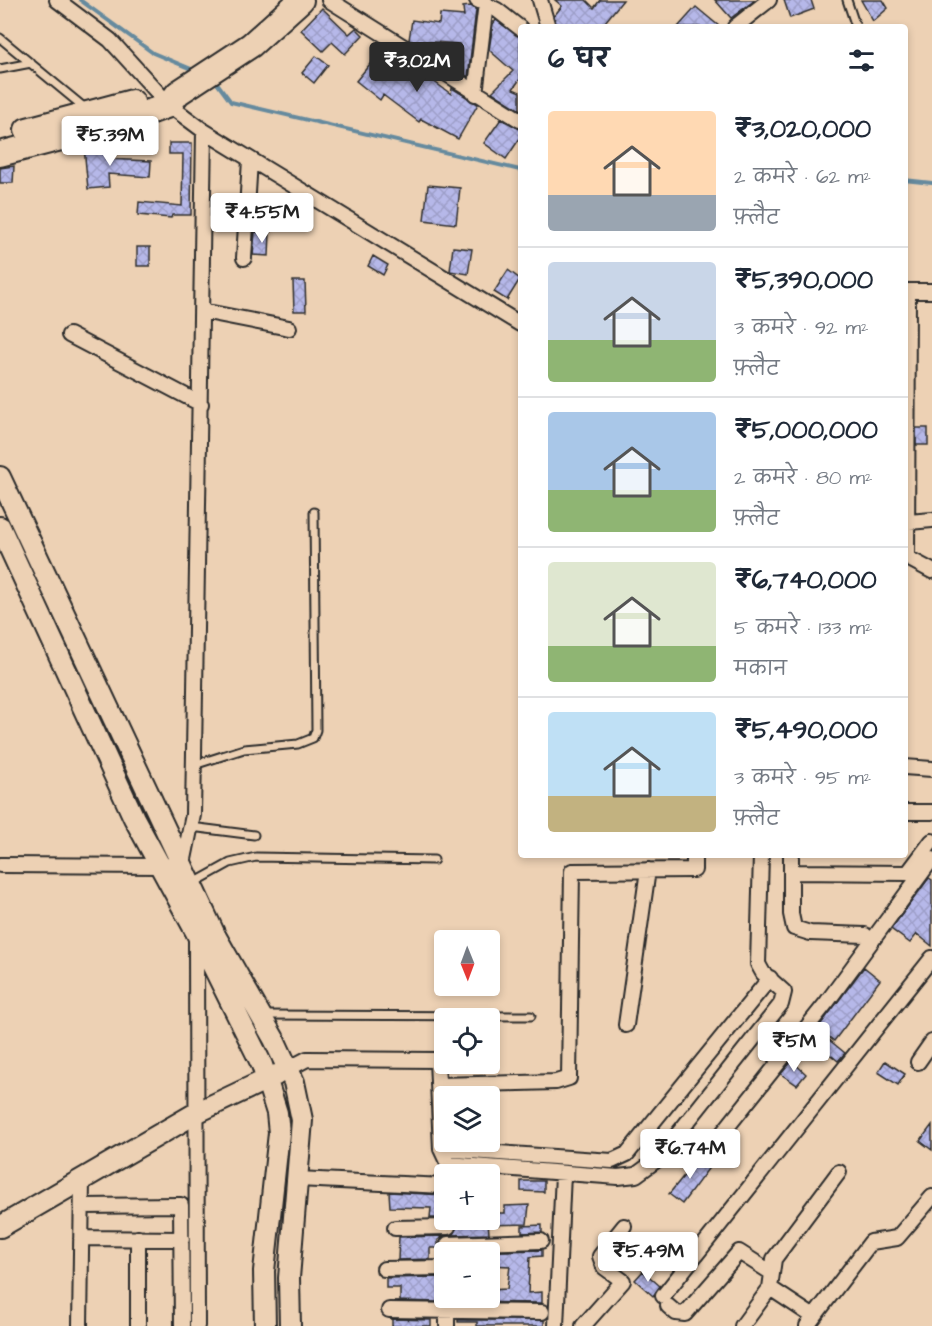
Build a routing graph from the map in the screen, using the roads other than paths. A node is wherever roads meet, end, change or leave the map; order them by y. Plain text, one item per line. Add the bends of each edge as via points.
1 (57, 0) edge
2 (301, 0) edge
3 (329, 0) edge
4 (540, 0) edge
5 (769, 0) edge
6 (847, 0) edge
7 (481, 2) edge
8 (547, 24) edge
9 (739, 24) edge
10 (855, 24) edge
11 (518, 27) edge
12 (0, 38) edge
13 (31, 63) junction
14 (0, 69) edge
15 (173, 94) junction
16 (475, 94) junction
17 (90, 112) junction
18 (518, 119) edge
19 (204, 131) junction
20 (0, 137) edge
21 (0, 154) edge
22 (250, 160) junction
23 (244, 258) dead end
24 (908, 291) edge
25 (932, 291) edge
26 (202, 311) junction
27 (518, 323) edge
28 (289, 328) dead end
29 (69, 335) dead end
30 (201, 404) junction
31 (908, 473) edge
32 (0, 477) edge
33 (314, 512) dead end
34 (932, 520) edge
35 (909, 522) junction
36 (0, 527) edge
37 (908, 534) edge
38 (908, 558) edge
39 (932, 571) edge
40 (194, 765) junction
41 (908, 767) edge
42 (932, 769) edge
43 (908, 812) edge
44 (932, 812) edge
45 (191, 827) junction
46 (254, 835) dead end
47 (932, 841) edge
48 (694, 858) edge
49 (761, 858) edge
50 (791, 858) edge
51 (932, 859) edge
52 (434, 860) dead end
53 (183, 864) junction
54 (0, 865) edge
55 (160, 866) junction
56 (648, 870) junction
57 (791, 872) junction
58 (192, 884) junction
59 (206, 914) junction
60 (196, 932) junction
61 (865, 934) dead end
62 (932, 958) edge
63 (770, 978) junction
64 (261, 1016) junction
65 (531, 1016) dead end
66 (626, 1025) dead end
67 (932, 1042) edge
68 (918, 1062) dead end
69 (288, 1069) junction
70 (266, 1079) junction
71 (438, 1085) joint
72 (198, 1112) junction
73 (720, 1135) dead end
74 (442, 1152) edge
75 (484, 1152) edge
76 (839, 1172) dead end
77 (563, 1174) junction
78 (298, 1179) junction
79 (82, 1180) junction
80 (434, 1186) edge
81 (932, 1197) edge
82 (82, 1206) junction
83 (434, 1224) edge
84 (624, 1226) dead end
85 (0, 1227) edge
86 (395, 1228) dead end
87 (81, 1238) junction
88 (138, 1238) junction
89 (182, 1239) junction
90 (541, 1241) dead end
91 (500, 1244) edge
92 (434, 1268) edge
93 (384, 1269) dead end
94 (772, 1273) junction
95 (770, 1288) junction
96 (434, 1305) edge
97 (447, 1308) edge
98 (494, 1308) edge
99 (388, 1310) dead end
100 (542, 1312) dead end
101 (810, 1322) edge
102 (80, 1326) edge
103 (138, 1326) edge
104 (182, 1326) edge
105 (196, 1326) edge
106 (265, 1326) edge
107 (290, 1326) edge
108 (447, 1326) edge
109 (556, 1326) edge
110 (583, 1326) edge
111 (742, 1326) edge

1 - 15 street
2 - 15 highway via 251,45
3 - 16 street
4 - 8 street
5 - 9 street
6 - 10 lane
7 - 11 street
7 - 16 street
12 - 13 lane
13 - 14 lane
13 - 17 lane
15 - 17 highway
15 - 19 street
15 - 21 highway via 115,124
16 - 18 street
17 - 20 highway
19 - 22 street
19 - 26 street
22 - 23 street
22 - 27 street
24 - 25 street
26 - 28 street
26 - 30 street
29 - 30 street
30 - 40 street
31 - 35 street
32 - 53 street
33 - 40 lane via 313,738 298,744 244,749
34 - 35 street
35 - 37 street
36 - 55 street via 134,818
38 - 39 street
40 - 45 street
41 - 42 street
43 - 44 street
45 - 46 lane
45 - 53 street
47 - 57 street via 908,873
48 - 56 street via 694,870
49 - 63 street via 759,964
50 - 57 street
51 - 73 street via 827,1002
52 - 58 lane via 256,857 230,863
53 - 55 street
53 - 58 street
54 - 55 street
55 - 60 street
56 - 66 street
56 - 71 street via 572,871 569,1078 556,1082
57 - 61 street via 790,914 794,928 801,933
58 - 59 street
59 - 60 street
59 - 64 street
60 - 70 street
60 - 72 street
62 - 94 street via 665,1301 676,1312 686,1314 739,1252
63 - 75 street via 627,1154 612,1161
63 - 77 street via 784,992 781,1004 658,1159 636,1175
64 - 65 lane
64 - 69 street
67 - 68 street
69 - 70 street
69 - 71 street via 308,1059 437,1060
69 - 78 street via 302,1120
70 - 72 street
70 - 106 street via 279,1133 264,1260
72 - 79 street
72 - 105 street
74 - 77 street via 452,1167
76 - 94 street via 777,1254
77 - 109 street
78 - 80 street
78 - 107 street via 289,1278
79 - 82 street
79 - 85 street
81 - 101 street via 897,1238 871,1242
82 - 87 street
82 - 89 street via 181,1205
83 - 86 street
84 - 110 street via 600,1256 604,1267 622,1281
87 - 88 street
87 - 102 street
88 - 89 street
88 - 103 street
89 - 104 street
90 - 91 street
92 - 93 street
94 - 95 street
95 - 101 street
95 - 111 street
96 - 99 street
97 - 108 street
98 - 100 street

